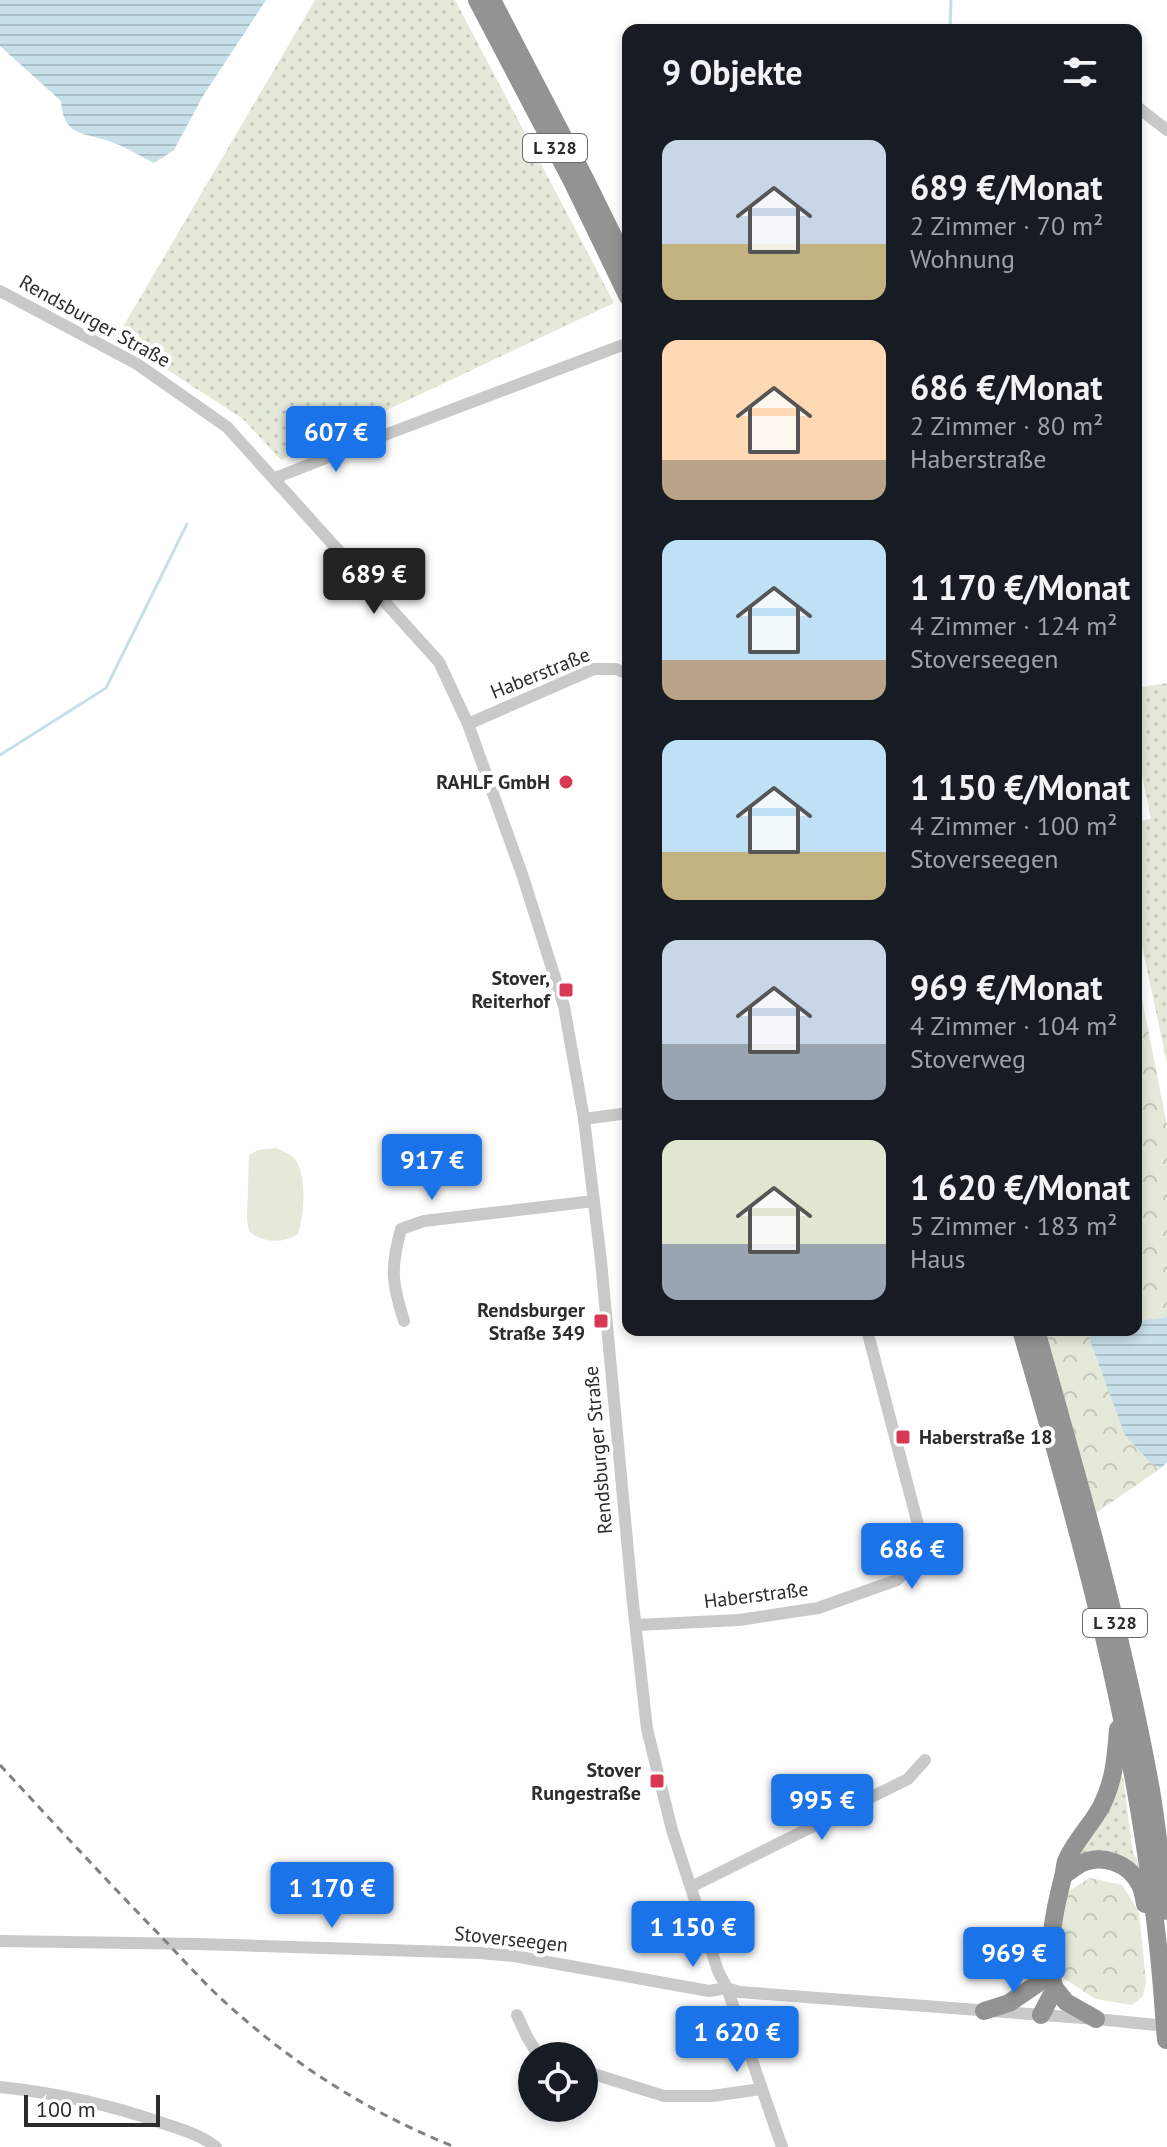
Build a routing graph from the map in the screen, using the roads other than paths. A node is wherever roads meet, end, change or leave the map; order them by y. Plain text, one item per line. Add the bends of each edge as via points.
1 (477, 0) edge
2 (492, 0) edge
3 (1142, 111) edge
4 (1167, 130) edge
5 (622, 254) edge
6 (622, 285) edge
7 (0, 291) edge
8 (622, 345) edge
9 (275, 478) junction
10 (622, 672) edge
11 (468, 724) junction
12 (622, 1114) edge
13 (584, 1119) junction
14 (594, 1201) junction
15 (404, 1321) dead end
16 (869, 1336) edge
17 (1023, 1336) edge
18 (1038, 1336) edge
19 (637, 1625) junction
20 (1120, 1707) junction
21 (1138, 1725) junction
22 (925, 1760) dead end
23 (1167, 1809) edge
24 (1064, 1875) junction
25 (691, 1887) junction
26 (1167, 1911) edge
27 (0, 1941) edge
28 (1161, 1969) junction
29 (1045, 1985) junction
30 (727, 1988) junction
31 (984, 2011) junction
32 (517, 2015) dead end
33 (1041, 2015) junction
34 (1096, 2019) junction
35 (1166, 2020) edge
36 (1166, 2040) edge
37 (530, 2042) edge
38 (1167, 2053) edge
39 (598, 2075) edge
40 (0, 2087) edge
41 (761, 2089) junction
42 (216, 2147) edge
43 (782, 2147) edge

1 - 6 highway, L 328
2 - 5 highway, L 328
3 - 4 street
7 - 9 street, Rendsburger Straße via 166,383 227,427
8 - 9 street
9 - 11 street, Rendsburger Straße via 439,662
10 - 11 street, Haberstraße via 594,669
11 - 13 street, Rendsburger Straße via 564,1006
12 - 13 street
13 - 14 street, Rendsburger Straße
14 - 15 street via 424,1221 401,1229 393,1285
14 - 19 street, Rendsburger Straße
16 - 19 street, Haberstraße via 922,1540 917,1561 897,1580 818,1608 739,1620
17 - 20 highway, L 328
18 - 21 highway, L 328 via 1090,1521
19 - 25 street, Rendsburger Straße via 647,1729
20 - 24 highway via 1109,1789 1065,1863
20 - 28 highway, L 328 via 1137,1787
21 - 23 highway
21 - 26 highway, L 328
22 - 25 street via 908,1779
24 - 28 highway via 1099,1859 1116,1862 1131,1873 1141,1887
24 - 29 highway
25 - 30 street, Rendsburger Straße
27 - 30 street, Stoverseegen via 480,1953 709,1991
28 - 35 highway, L 328
29 - 31 highway
29 - 33 highway via 1036,2003
29 - 34 highway
30 - 31 street, Stoverseegen
30 - 41 street, Rendsburger Straße
31 - 33 street, Stoverseegen
32 - 37 street
33 - 34 street, Stoverseegen
34 - 35 street, Stoverseegen
35 - 36 highway, L 328, bridge
36 - 38 highway, L 328
39 - 41 street via 664,2096
40 - 42 street via 109,2106 202,2136
41 - 43 street, Rendsburger Straße

